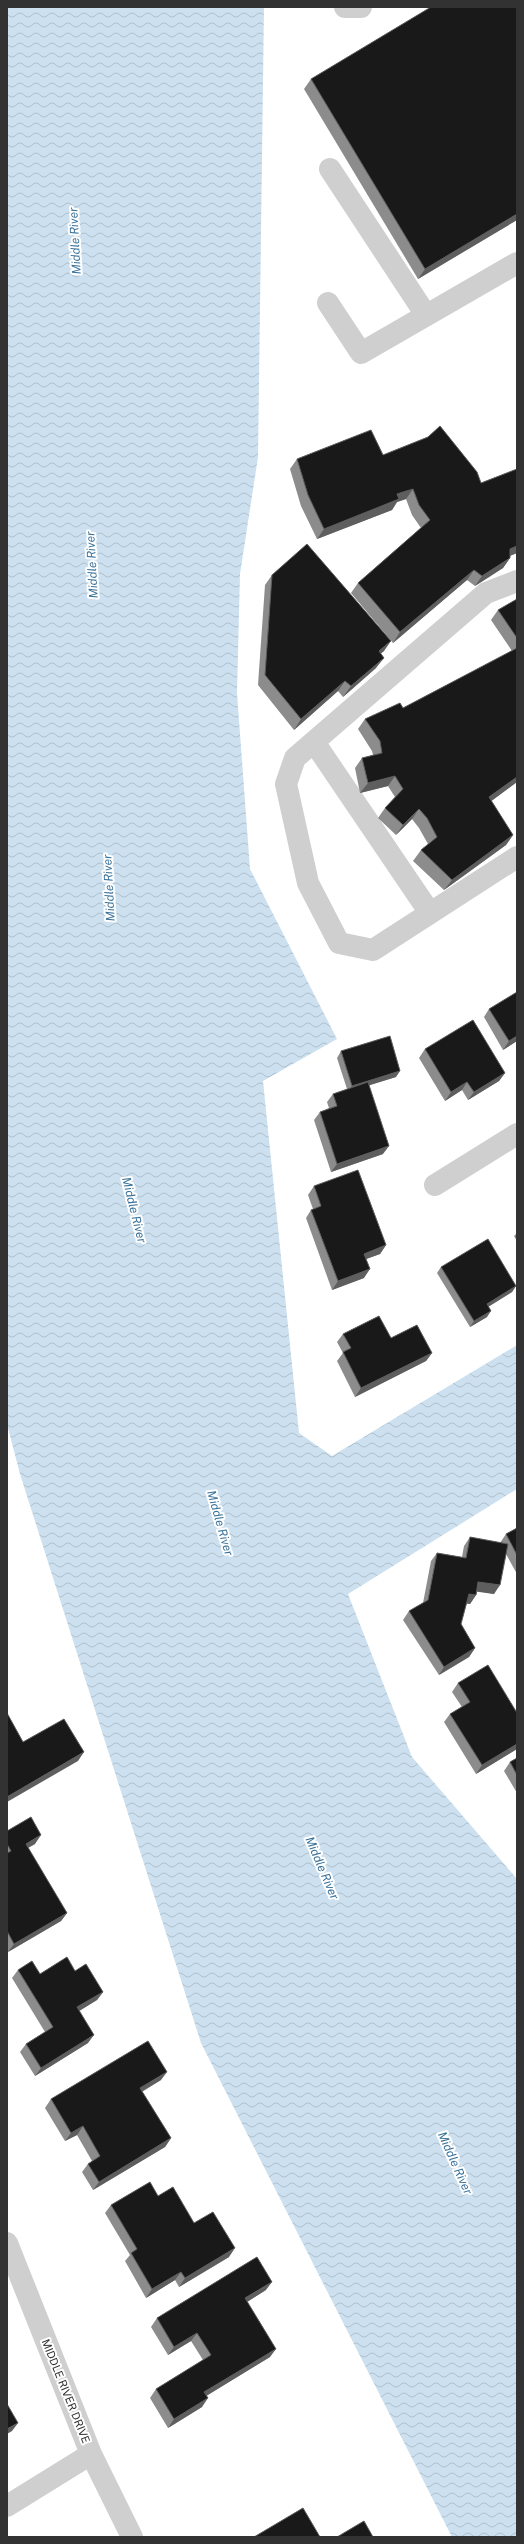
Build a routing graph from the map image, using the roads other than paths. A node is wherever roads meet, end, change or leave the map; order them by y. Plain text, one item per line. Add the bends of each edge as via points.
1 (345, 7) edge
2 (361, 7) edge
3 (330, 169) dead end
4 (517, 263) edge
5 (328, 303) dead end
6 (426, 315) junction
7 (517, 581) edge
8 (314, 742) junction
9 (517, 857) edge
10 (430, 913) junction
11 (517, 1134) edge
12 (435, 1185) dead end
13 (7, 2243) edge
14 (91, 2454) junction
15 (7, 2506) edge
16 (132, 2537) edge

1 - 2 street
3 - 6 street
4 - 6 street
5 - 6 street via 361,352
7 - 8 street via 486,593
8 - 10 street
8 - 10 street via 295,758 286,784 308,883 339,943 373,950
9 - 10 street
11 - 12 street
13 - 14 street, MIDDLE RIVER DRIVE
14 - 15 street
14 - 16 street, MIDDLE RIVER DRIVE

